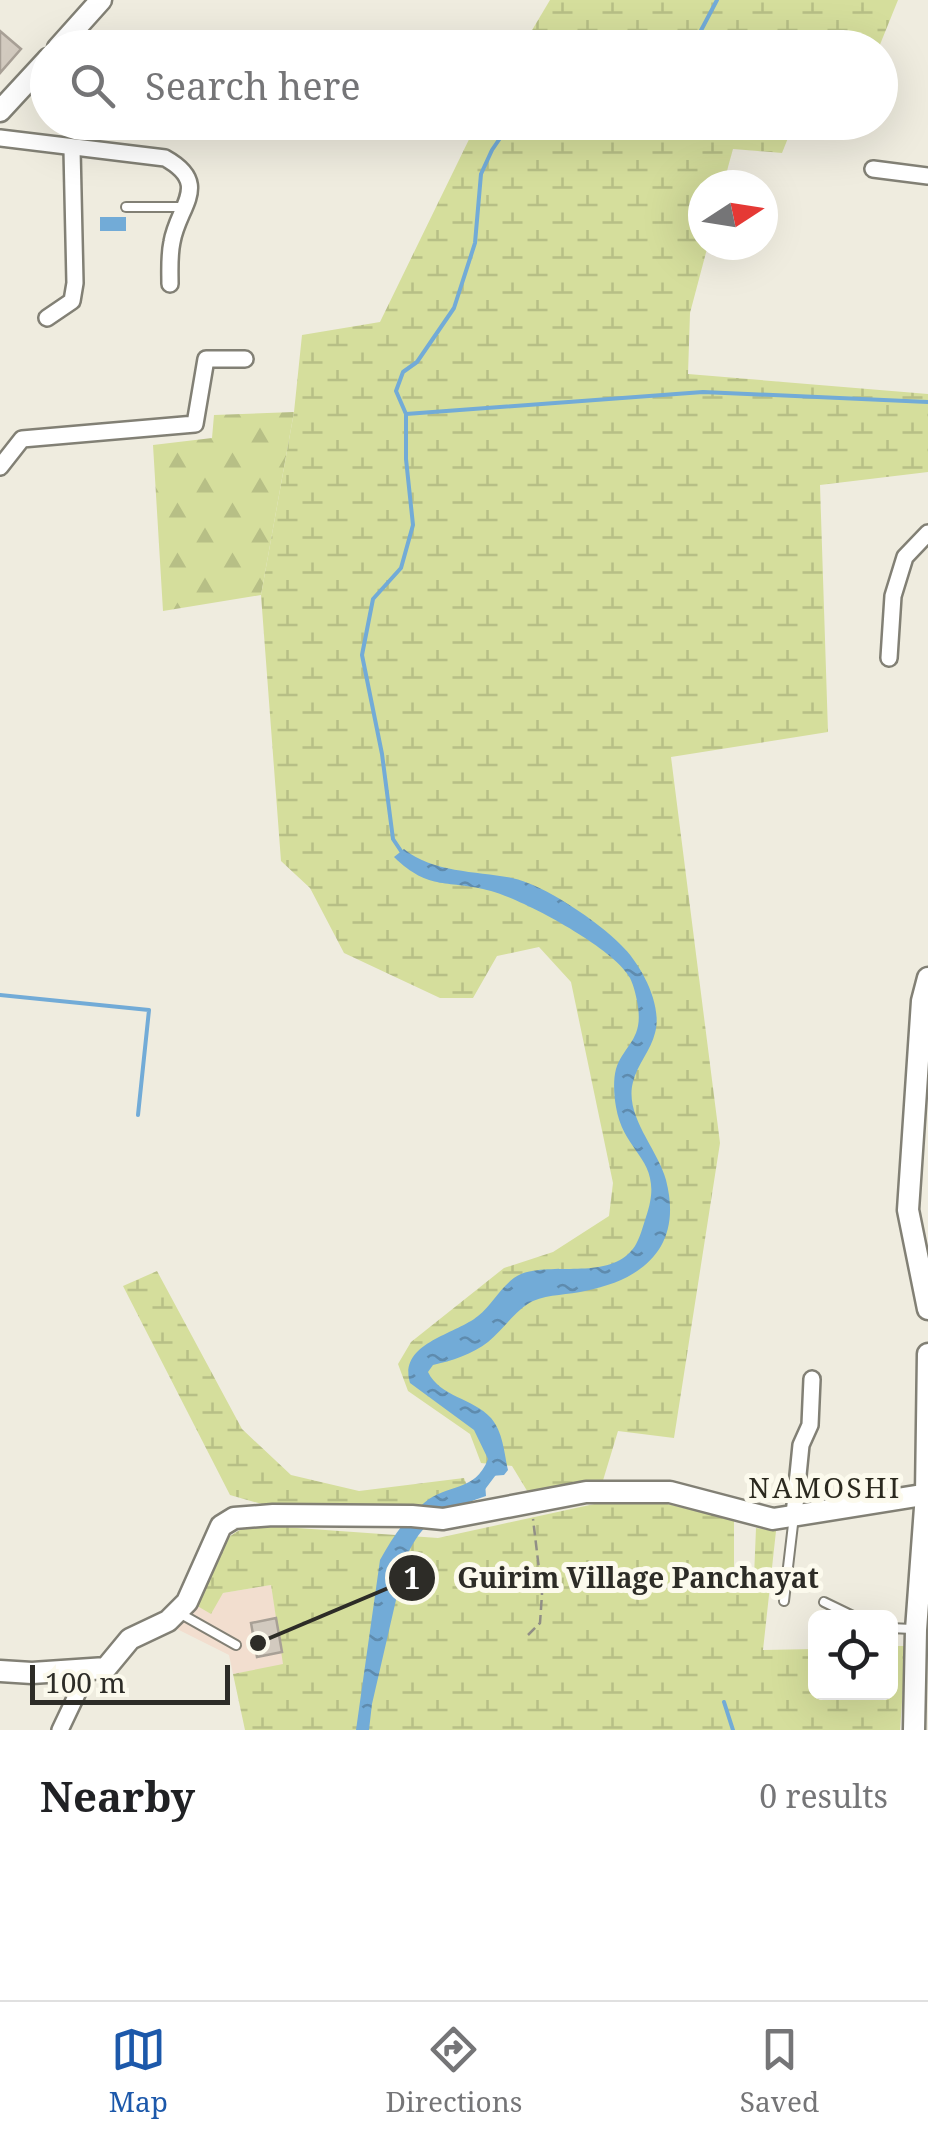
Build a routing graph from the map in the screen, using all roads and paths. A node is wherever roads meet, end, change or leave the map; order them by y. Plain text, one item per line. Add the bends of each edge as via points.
1 (101, 0) edge
2 (74, 30) edge
3 (30, 78) edge
4 (0, 111) edge
5 (0, 138) edge
6 (72, 148) junction
7 (874, 168) dead end
8 (928, 176) edge
9 (126, 207) dead end
10 (186, 207) junction
11 (170, 284) dead end
12 (47, 318) dead end
13 (245, 358) dead end
14 (0, 467) edge
15 (928, 533) edge
16 (889, 658) dead end
17 (928, 978) edge
18 (928, 1310) edge
19 (928, 1354) edge
20 (812, 1380) dead end
21 (927, 1494) edge
22 (531, 1503) junction
23 (794, 1515) junction
24 (784, 1601) dead end
25 (824, 1602) dead end
26 (840, 1610) edge
27 (177, 1612) junction
28 (898, 1629) edge
29 (916, 1630) junction
30 (528, 1635) dead end
31 (236, 1645) dead end
32 (89, 1669) junction
33 (0, 1670) edge
34 (60, 1730) edge
35 (914, 1730) edge

1 - 2 street
3 - 4 street
5 - 6 street
6 - 10 street via 165,158 182,168 190,185
6 - 12 street via 75,284 72,300
7 - 8 street
9 - 10 lane
10 - 11 street via 172,241
13 - 14 street via 206,359 195,424 22,439
15 - 16 street via 901,570
17 - 18 street via 908,1210
19 - 21 street
20 - 23 street
21 - 23 street
21 - 29 street
22 - 23 street via 586,1492 670,1492 773,1519
22 - 27 street via 443,1520 234,1518 222,1526
22 - 30 path via 542,1594 540,1624
23 - 24 lane
25 - 26 lane
27 - 31 lane
27 - 32 street via 130,1639 106,1668
28 - 29 lane
29 - 35 street
32 - 33 street
32 - 34 street

